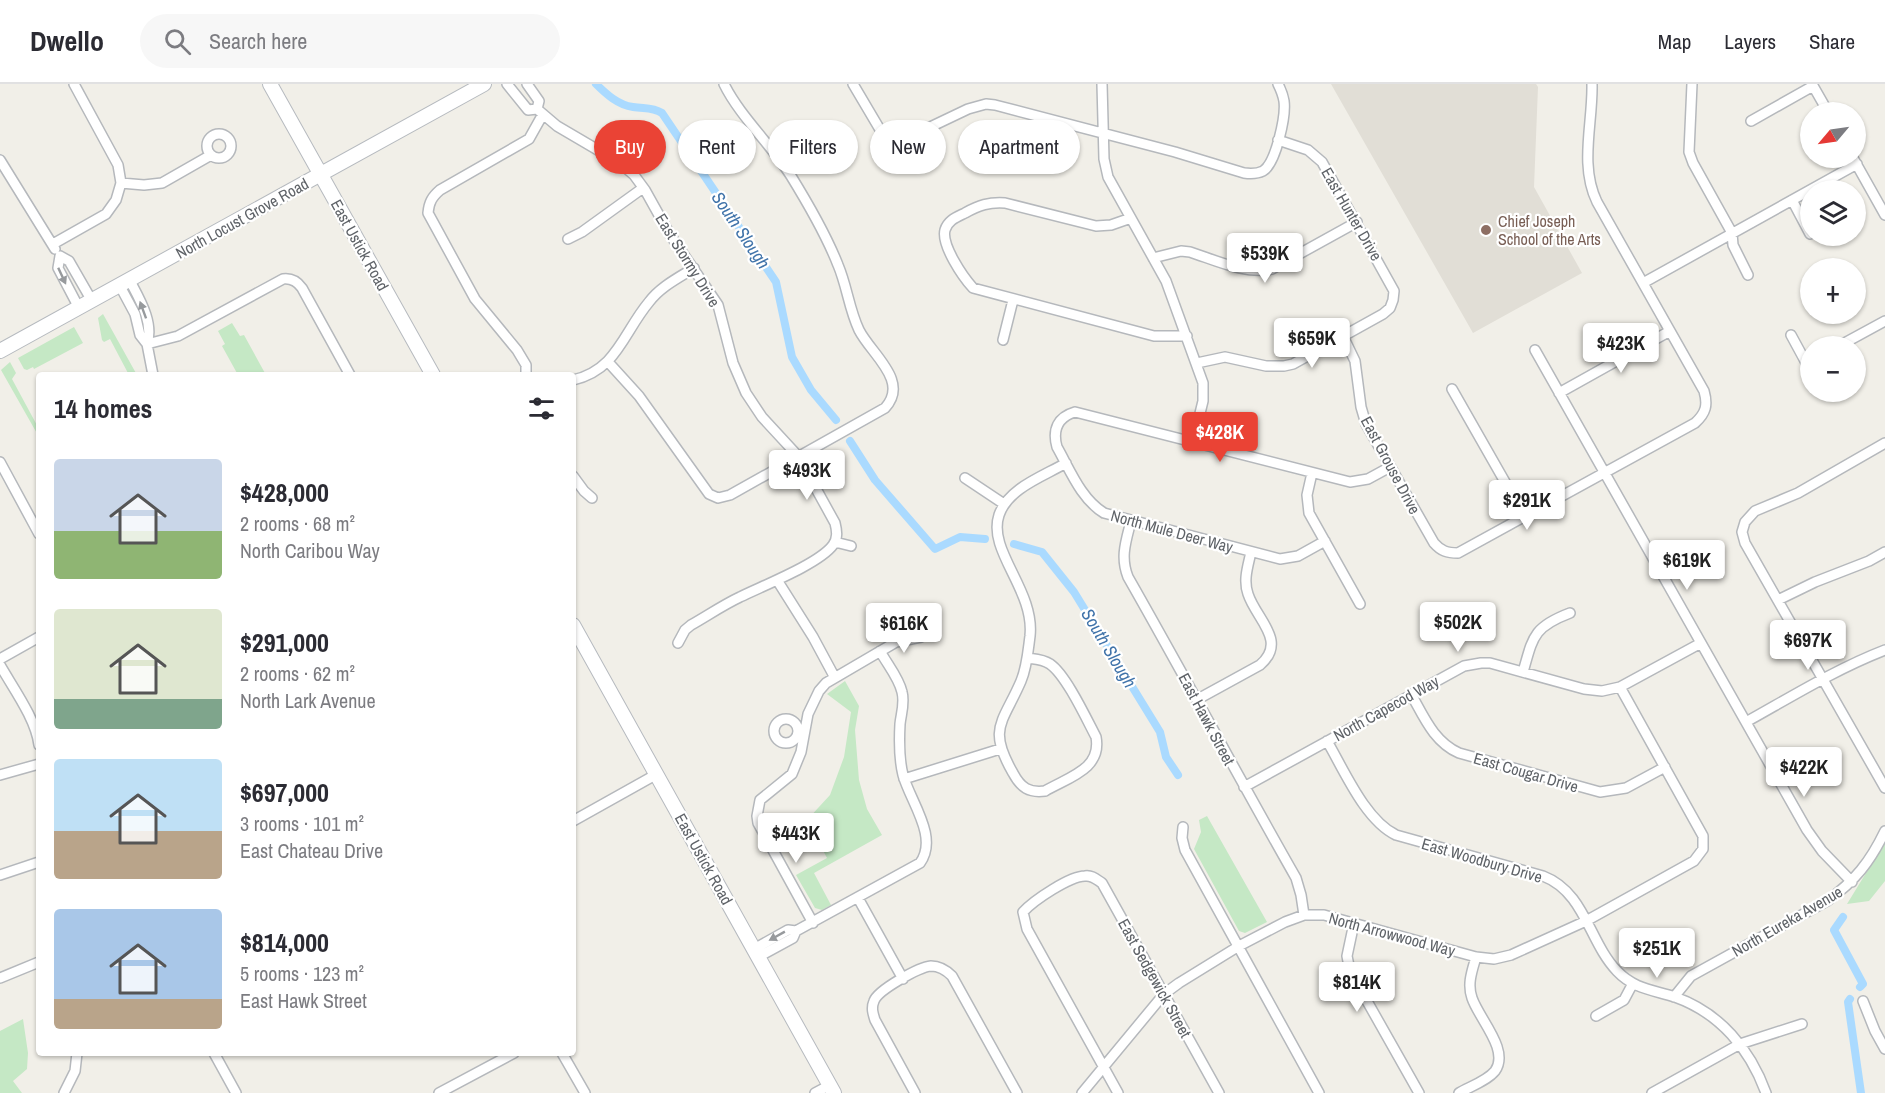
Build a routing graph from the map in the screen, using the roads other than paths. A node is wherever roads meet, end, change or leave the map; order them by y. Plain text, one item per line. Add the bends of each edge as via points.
1 (74, 84) edge
2 (270, 84) edge
3 (484, 84) edge
4 (507, 84) edge
5 (527, 84) edge
6 (724, 84) edge
7 (854, 84) edge
8 (1102, 84) edge
9 (1278, 84) edge
10 (1592, 84) edge
11 (1692, 84) edge
12 (1812, 85) edge
13 (1822, 102) edge
14 (540, 112) junction
15 (1751, 121) dead end
16 (1103, 133) junction
17 (1278, 140) junction
18 (211, 156) dead end
19 (0, 160) edge
20 (1844, 168) edge
21 (1859, 168) edge
22 (320, 174) junction
23 (121, 183) junction
24 (643, 188) junction
25 (1792, 200) junction
26 (1800, 214) edge
27 (1885, 215) edge
28 (1131, 218) junction
29 (1357, 222) junction
30 (1732, 233) junction
31 (568, 239) dead end
32 (53, 244) junction
33 (60, 256) junction
34 (1153, 258) junction
35 (694, 268) junction
36 (1748, 275) dead end
37 (125, 283) junction
38 (1643, 283) junction
39 (1013, 300) junction
40 (92, 301) junction
41 (79, 308) junction
42 (1885, 321) edge
43 (1670, 331) junction
44 (1791, 335) dead end
45 (1187, 336) junction
46 (1342, 336) junction
47 (1857, 336) edge
48 (1003, 340) dead end
49 (147, 344) junction
50 (1535, 350) dead end
51 (1800, 350) edge
52 (0, 351) edge
53 (609, 363) junction
54 (1197, 363) junction
55 (152, 372) edge
56 (348, 372) edge
57 (431, 372) edge
58 (526, 372) edge
59 (576, 379) edge
60 (1452, 389) dead end
61 (1559, 393) junction
62 (1193, 442) junction
63 (1883, 444) edge
64 (1885, 455) edge
65 (798, 456) junction
66 (0, 462) edge
67 (1066, 463) junction
68 (1390, 466) junction
69 (1312, 473) junction
70 (1604, 473) junction
71 (965, 478) dead end
72 (576, 480) edge
73 (592, 498) dead end
74 (1004, 504) junction
75 (1525, 517) junction
76 (1131, 521) junction
77 (36, 528) edge
78 (1324, 541) junction
79 (835, 542) junction
80 (851, 546) dead end
81 (1251, 552) junction
82 (1885, 552) edge
83 (777, 580) junction
84 (1778, 600) junction
85 (1360, 604) dead end
86 (1570, 613) dead end
87 (921, 637) dead end
88 (36, 639) edge
89 (577, 643) edge
90 (678, 643) dead end
91 (1701, 643) junction
92 (1885, 650) edge
93 (880, 651) junction
94 (1027, 657) junction
95 (0, 658) edge
96 (0, 666) edge
97 (1523, 672) junction
98 (834, 676) junction
99 (1822, 679) junction
100 (1620, 687) junction
101 (1411, 694) junction
102 (1198, 699) junction
103 (1746, 723) junction
104 (36, 731) edge
105 (1328, 741) junction
106 (1000, 749) junction
107 (36, 765) edge
108 (1665, 767) junction
109 (657, 774) junction
110 (0, 775) edge
111 (904, 779) junction
112 (1244, 787) junction
113 (1885, 788) edge
114 (576, 819) edge
115 (1183, 827) dead end
116 (1885, 831) edge
117 (36, 862) edge
118 (0, 875) edge
119 (1852, 882) junction
120 (858, 898) junction
121 (1304, 915) junction
122 (1586, 921) junction
123 (813, 922) junction
124 (1354, 923) junction
125 (1239, 946) junction
126 (756, 953) junction
127 (1476, 957) junction
128 (36, 963) edge
129 (0, 978) edge
130 (903, 979) junction
131 (1632, 985) junction
132 (1164, 994) junction
133 (1674, 997) junction
134 (1863, 1001) dead end
135 (1596, 1016) dead end
136 (1803, 1024) dead end
137 (1740, 1044) junction
138 (1885, 1049) edge
139 (77, 1056) edge
140 (216, 1056) edge
141 (508, 1056) edge
142 (564, 1056) edge
143 (1104, 1068) junction
144 (832, 1089) edge
145 (64, 1093) edge
146 (236, 1093) edge
147 (439, 1093) edge
148 (585, 1093) edge
149 (815, 1093) edge
150 (915, 1093) edge
151 (1017, 1093) edge
152 (1082, 1093) edge
153 (1118, 1093) edge
154 (1219, 1093) edge
155 (1319, 1093) edge
156 (1419, 1093) edge
157 (1458, 1093) edge
158 (1652, 1093) edge
159 (1766, 1093) edge

1 - 23 street via 118,165
2 - 22 main road, East Ustick Road
3 - 22 main road, North Locust Grove Road
4 - 14 street, East Stormy Drive via 528,110
5 - 14 street via 539,101
6 - 65 street via 783,164 818,225 839,266 855,322 894,384 894,394 885,408
7 - 16 street via 879,129 892,140 903,140 986,104
8 - 16 street
9 - 17 street via 1285,110
10 - 38 street via 1590,186
11 - 30 street via 1689,152
12 - 13 street
12 - 15 street
14 - 24 street, East Stormy Drive via 621,163
14 - 58 street via 529,140 433,195 428,213 470,291 517,350
16 - 17 street via 1254,174 1269,165
16 - 28 street via 1108,177
17 - 29 street, East Hunter Drive via 1316,155
18 - 23 street via 162,183
19 - 32 street
20 - 25 street
21 - 27 street
22 - 37 main road, North Locust Grove Road
22 - 57 main road, East Ustick Road
23 - 32 street via 106,214
24 - 31 street
24 - 35 street, East Stormy Drive
25 - 26 street
25 - 30 street
28 - 34 street
28 - 39 street via 1096,226 994,202 951,220 944,239 966,281 973,288
29 - 34 street via 1264,271 1190,252
29 - 46 street, East Hunter Drive via 1394,291 1393,300 1383,314
30 - 36 street via 1733,245
30 - 38 street
32 - 33 street
33 - 40 street via 69,261
33 -> 41 street via 58,268
34 - 45 street
35 - 53 street via 650,301
35 - 65 street, East Stormy Drive via 718,305 733,363 746,393
37 - 40 main road, North Locust Grove Road
37 - 49 street via 140,335
38 - 43 street
39 - 45 street via 1154,336
39 - 48 street
40 - 41 main road, North Locust Grove Road
41 - 52 main road, North Locust Grove Road
42 - 47 street
43 - 61 street
43 - 70 street via 1711,410 1695,423
44 - 51 street
45 - 54 street
46 - 54 street via 1284,366 1225,357
46 - 68 street, East Grouse Drive via 1355,361 1363,416
49 - 55 street
49 - 56 street via 178,336 282,279 293,280 302,288
50 - 61 street
53 - 59 street
53 - 65 street via 639,396 709,494 718,498 730,495
54 - 62 street via 1203,392
60 - 75 street
61 - 70 street
62 - 67 street, North Mule Deer Way via 1075,412 1059,421 1055,429 1054,438
62 - 69 street
63 - 64 street
63 - 84 street via 1798,493 1755,511 1745,522 1745,543
65 - 79 street, East Stormy Drive via 835,523
66 - 77 street
67 - 74 street via 1017,491
67 - 76 street, North Mule Deer Way via 1096,508
68 - 69 street via 1359,481
68 - 75 street, East Grouse Drive via 1434,543 1444,552 1458,553
69 - 78 street via 1307,504
70 - 75 street
70 - 91 street
71 - 74 street
72 - 73 street
74 - 94 street via 998,521 998,539 1028,606 1031,623
76 - 81 street, North Mule Deer Way
76 - 102 street, East Hawk Street via 1123,551 1125,569
78 - 81 street, North Mule Deer Way via 1289,558
78 - 85 street
79 - 80 street
79 - 83 street via 827,551
81 - 102 street via 1246,585 1272,642 1271,651 1260,665
82 - 84 street
83 - 90 street via 738,597 691,625
83 - 98 street
84 - 99 street
86 - 97 street via 1551,620 1538,632
87 - 93 street via 896,642
88 - 95 street
89 - 109 main road, East Ustick Road
91 - 100 street, North Capecod Way
91 - 103 street
92 - 99 street
93 - 98 street
93 - 111 street via 902,692 899,743
94 - 106 street via 1022,679 1001,722
94 - 106 street via 1044,660 1061,675 1096,737 1097,754 1088,767 1046,790 1029,791 1017,782
96 - 104 street
97 - 100 street, North Capecod Way via 1593,691
97 - 101 street, North Capecod Way via 1490,663 1472,663
98 - 123 street via 819,692 808,714 792,774 760,800 757,810 758,823
99 - 103 street
99 - 113 street
100 - 108 street
101 - 105 street, North Capecod Way
101 - 108 street, East Cougar Drive via 1437,738 1459,753 1600,792 1626,788
102 - 112 street, East Hawk Street
103 - 119 street via 1814,842
105 - 112 street, North Capecod Way
105 - 122 street, East Woodbury Drive via 1380,826 1396,835 1552,880 1572,897
106 - 111 street
107 - 110 street
108 - 122 street, North Arrowwood Way via 1703,836 1703,849 1694,861
109 - 114 street
109 - 126 main road, East Ustick Road
111 - 120 street via 920,814 924,857
112 - 121 street, East Hawk Street via 1296,878
115 - 125 street via 1185,850
116 - 119 street, North Eureka Avenue
117 - 118 street
119 - 133 street, North Eureka Avenue via 1827,901 1691,976
120 - 123 street
120 - 130 street
121 - 124 street, North Arrowwood Way via 1324,915
121 - 125 street, North Arrowwood Way
122 - 127 street, North Arrowwood Way via 1502,957
122 - 131 street, East Woodbury Drive via 1612,965
123 - 126 street via 796,931 793,938
124 - 127 street, North Arrowwood Way
124 - 156 street via 1348,950 1350,971
125 - 132 street, North Arrowwood Way
125 - 155 street
126 - 144 main road, East Ustick Road
127 - 157 street via 1471,997 1498,1047 1499,1062 1490,1075
128 - 129 street
130 - 150 street via 882,991 872,1011
130 - 151 street via 922,969 946,970
131 - 133 street, East Woodbury Drive
131 - 135 street via 1624,1000
132 - 143 street, North Arrowwood Way
132 - 143 street, East Sedgewick Street via 1102,883 1092,876 1074,878 1023,912 1027,929
132 - 154 street, East Sedgewick Street
133 - 137 street, East Woodbury Drive via 1707,1013
134 - 138 street
136 - 137 street
137 - 158 street
137 - 159 street, East Woodbury Drive
139 - 145 street via 75,1071
140 - 146 street
141 - 147 street
142 - 148 street
143 - 152 street, North Arrowwood Way
143 - 153 street
144 - 149 street

